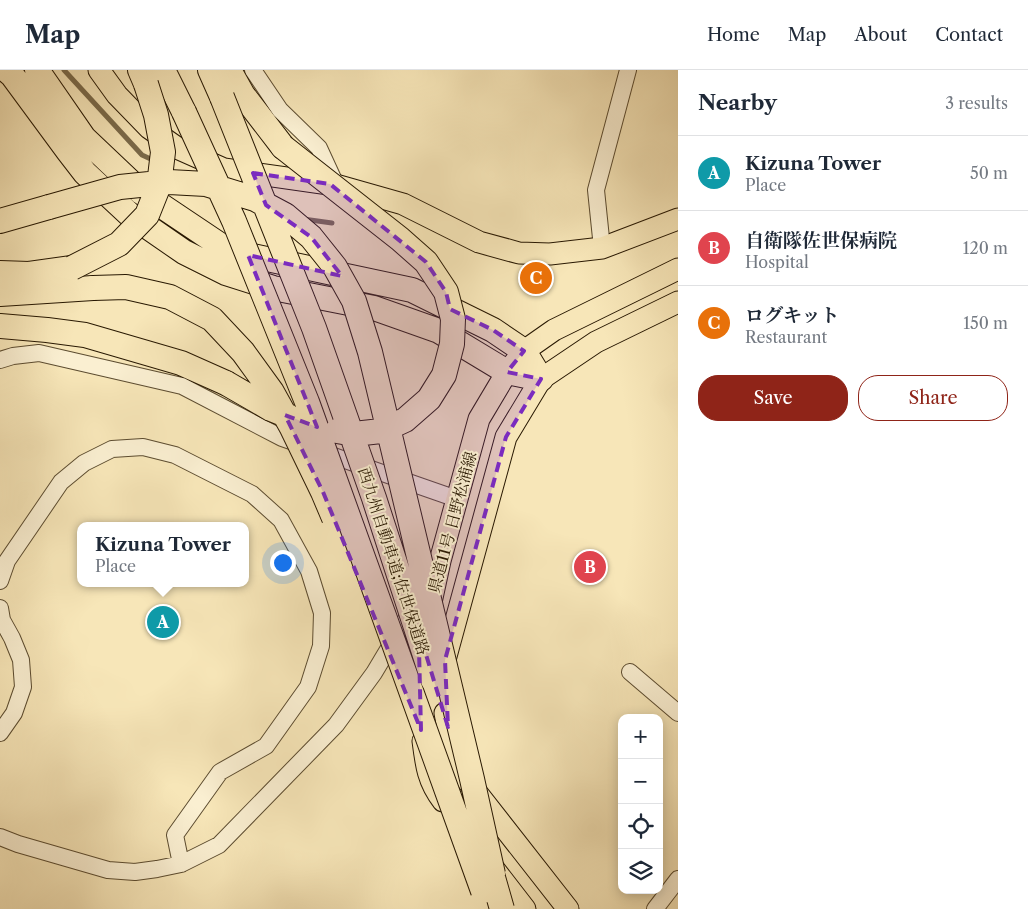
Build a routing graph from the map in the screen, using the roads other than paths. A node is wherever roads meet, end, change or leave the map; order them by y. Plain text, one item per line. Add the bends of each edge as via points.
1 (6, 70) edge
2 (37, 70) edge
3 (99, 70) edge
4 (210, 70) edge
5 (229, 70) edge
6 (253, 70) edge
7 (628, 70) edge
8 (150, 75) edge
9 (336, 185) junction
10 (678, 220) edge
11 (0, 221) edge
12 (602, 248) junction
13 (678, 268) edge
14 (0, 274) edge
15 (0, 294) edge
16 (678, 302) edge
17 (0, 326) edge
18 (524, 351) junction
19 (0, 360) edge
20 (507, 372) junction
21 (541, 379) junction
22 (457, 499) junction
23 (440, 561) junction
24 (0, 581) edge
25 (0, 608) edge
26 (630, 672) dead end
27 (678, 713) edge
28 (0, 733) edge
29 (442, 778) junction
30 (0, 837) edge
31 (181, 864) junction
32 (493, 874) junction
33 (678, 879) edge
34 (489, 909) edge
35 (502, 909) edge
36 (525, 909) edge
37 (568, 909) edge
38 (655, 909) edge

1 - 20 highway via 85,173 129,214 184,252 226,274 273,288 374,308 439,331
2 - 18 highway via 84,138 141,192 229,252 412,290 493,330
3 - 9 main road via 117,95 150,128 179,149 224,168
4 - 32 highway, 西九州自動車道;佐世保道路, bridge via 314,328 374,498
5 - 17 highway, bridge via 243,95 283,146 426,262 446,292 453,319 452,344 444,375 429,399 404,420 381,431 354,434 320,429 271,409 181,362 86,335
6 - 9 street via 280,110 319,148
7 - 12 street via 596,190
8 - 14 highway, bridge via 163,152 159,185 147,215 119,244 72,268
8 - 29 highway, 西九州自動車道;佐世保道路, bridge via 184,112 238,230 307,402
9 - 12 main road via 403,204 479,242 519,253 550,254
10 - 12 main road
11 - 32 highway, bridge via 120,187 169,182 206,184 256,199 285,216 311,237 336,267 354,301 370,352
13 - 18 main road, 県道11号 日野松浦線 via 554,330
15 - 29 highway, bridge via 126,287 170,297 212,319 243,352 272,392 323,492
16 - 21 main road, 県道11号 日野松浦線 via 596,342
18 - 20 main road, 県道11号 日野松浦線
18 - 21 highway
19 - 22 street via 39,354 182,386 282,438
20 - 21 highway
20 - 22 main road, 県道11号 日野松浦線 via 479,419
21 - 37 main road, 県道11号 日野松浦線 via 506,437 445,660 444,708 453,754 463,775
22 - 23 main road, 県道11号 日野松浦線
23 - 31 street via 374,673 336,725 219,846
23 - 36 main road, 県道11号 日野松浦線 via 419,655 419,710 427,771 437,794
24 - 31 street via 7,561 61,482 84,463 112,449 143,447 175,455 252,494 281,520 309,571 322,613 321,646 308,687 266,746 220,772 175,835
25 - 28 street via 2,620 21,660 22,687 14,713
26 - 27 street
29 - 34 highway, 西九州自動車道;佐世保道路, bridge
30 - 31 street via 108,870 135,872
32 - 35 highway, 西九州自動車道;佐世保道路, bridge
33 - 38 street

